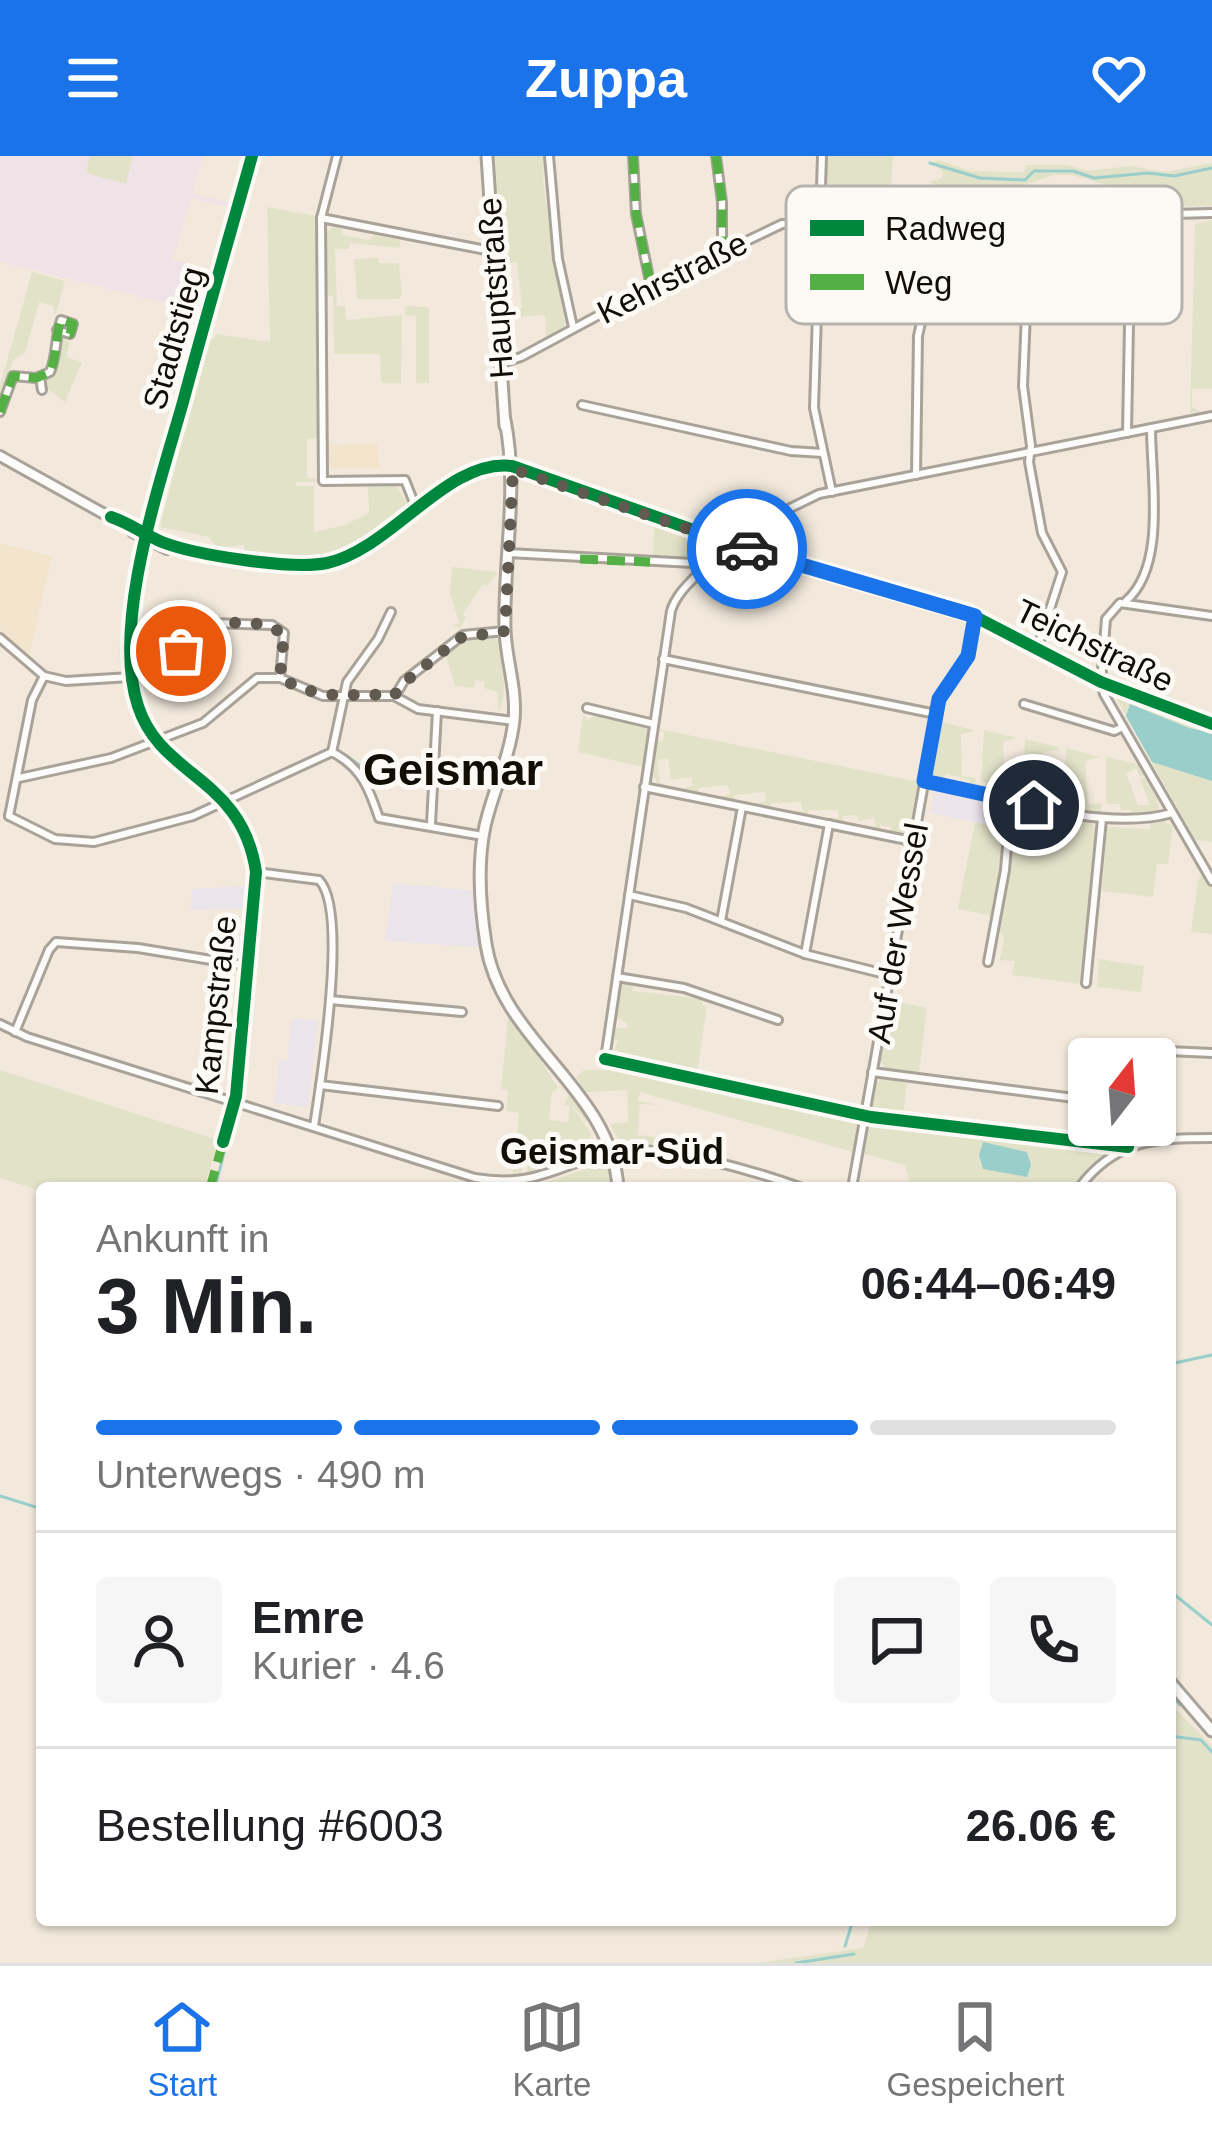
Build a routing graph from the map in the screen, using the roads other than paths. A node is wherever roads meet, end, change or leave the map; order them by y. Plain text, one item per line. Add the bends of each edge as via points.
1 (252, 156) edge
2 (337, 156) edge
3 (487, 156) edge
4 (549, 156) edge
5 (633, 156) edge
6 (716, 156) edge
7 (822, 156) edge
8 (821, 186) edge
9 (1212, 212) edge
10 (1182, 213) edge
11 (321, 218) junction
12 (786, 225) edge
13 (491, 250) junction
14 (722, 251) junction
15 (651, 286) junction
16 (816, 324) edge
17 (921, 324) edge
18 (1026, 324) edge
19 (1129, 324) edge
20 (573, 328) junction
21 (57, 330) dead end
22 (501, 364) junction
23 (40, 377) junction
24 (42, 390) dead end
25 (582, 405) dead end
26 (0, 412) edge
27 (1212, 416) edge
28 (1151, 428) junction
29 (1127, 433) junction
30 (823, 453) junction
31 (1030, 453) junction
32 (0, 456) edge
33 (510, 467) junction
34 (916, 475) junction
35 (832, 492) junction
36 (418, 511) junction
37 (147, 538) junction
38 (723, 541) junction
39 (508, 553) junction
40 (711, 565) junction
41 (1126, 601) junction
42 (391, 612) dead end
43 (975, 616) junction
44 (1212, 616) edge
45 (505, 631) junction
46 (0, 638) edge
47 (130, 646) junction
48 (1037, 649) junction
49 (663, 659) junction
50 (44, 676) junction
51 (130, 677) junction
52 (280, 678) junction
53 (1101, 682) junction
54 (394, 696) junction
55 (343, 698) junction
56 (1024, 704) dead end
57 (587, 708) dead end
58 (437, 712) junction
59 (936, 714) junction
60 (514, 721) junction
61 (654, 724) junction
62 (1212, 724) edge
63 (1123, 727) junction
64 (157, 739) junction
65 (332, 752) junction
66 (19, 778) junction
67 (924, 781) junction
68 (644, 787) junction
69 (1011, 800) junction
70 (226, 801) junction
71 (742, 807) junction
72 (1172, 813) junction
73 (9, 816) junction
74 (1102, 819) junction
75 (0, 821) edge
76 (430, 824) junction
77 (829, 824) junction
78 (483, 836) junction
79 (913, 842) junction
80 (256, 872) junction
81 (1212, 881) edge
82 (629, 896) junction
83 (721, 920) junction
84 (805, 954) junction
85 (988, 962) dead end
86 (248, 966) junction
87 (890, 976) junction
88 (617, 977) junction
89 (1086, 983) dead end
90 (330, 1000) junction
91 (462, 1012) dead end
92 (778, 1019) dead end
93 (0, 1024) edge
94 (15, 1032) junction
95 (1176, 1051) edge
96 (1212, 1053) edge
97 (605, 1059) dead end
98 (872, 1072) junction
99 (320, 1085) junction
100 (1068, 1097) edge
101 (234, 1102) junction
102 (498, 1106) dead end
103 (314, 1127) junction
104 (1212, 1138) edge
105 (223, 1142) dead end
106 (613, 1151) junction
107 (771, 1178) junction
108 (617, 1182) edge
109 (771, 1182) edge
110 (783, 1182) edge
111 (853, 1182) edge
112 (1084, 1182) edge
113 (1176, 1689) edge
114 (1212, 1732) edge

1 - 37 street, Stadtstieg
2 - 11 street
3 - 13 main road, Hauptstraße
4 - 20 street
5 - 15 street
6 - 14 street
7 - 8 street
9 - 10 street, Kehrstraße
11 - 13 street
11 - 36 street via 323,481 405,480
12 - 14 street, Kehrstraße
13 - 22 main road, Hauptstraße
14 - 15 street, Kehrstraße
15 - 20 street, Kehrstraße
16 - 30 street via 814,408
17 - 34 street
18 - 31 street
19 - 29 street
20 - 22 street, Kehrstraße
21 - 23 street via 52,368
22 - 33 main road, Hauptstraße
23 - 24 street
23 - 26 street via 13,376
25 - 30 street
27 - 28 street
28 - 29 street
28 - 41 street via 1152,553
29 - 31 street
30 - 35 street
31 - 34 street
31 - 48 street via 1042,533 1062,572
32 - 37 street
33 - 36 street via 472,472
33 - 38 street, Teichstraße
33 - 39 main road, Hauptstraße
34 - 35 street
35 - 38 street
36 - 37 street via 323,564 198,552
37 - 47 street, Stadtstieg
38 - 40 street
38 - 43 street, Teichstraße
39 - 40 street
39 - 45 main road, Hauptstraße
40 - 49 street via 673,603
41 - 44 street
41 - 53 street via 1106,619
42 - 55 street
43 - 48 street, Teichstraße
43 - 59 street, Auf der Wessel via 968,656
45 - 54 street via 460,638
45 - 60 main road, Hauptstraße
46 - 50 street
47 - 51 street, Stadtstieg
47 - 52 street via 177,652 215,622 272,626 284,633
48 - 53 street, Teichstraße
49 - 59 street
49 - 61 street
50 - 51 street
50 - 66 street
51 - 64 street
52 - 55 street
52 - 64 street via 254,678 213,717
53 - 62 street, Teichstraße
53 - 63 street
54 - 55 street
54 - 58 street
55 - 65 street
56 - 63 street
57 - 61 street
58 - 60 street
58 - 76 street
59 - 67 street, Auf der Wessel
60 - 78 main road, Hauptstraße
61 - 68 street
63 - 72 street
64 - 66 street
64 - 70 street
65 - 70 street
65 - 76 street via 363,776 379,818
66 - 73 street
67 - 69 street
67 - 79 street, Auf der Wessel
68 - 71 street
68 - 82 street
69 - 74 street
69 - 85 street
70 - 73 street via 94,842 55,839
70 - 80 street via 249,837
71 - 77 street
71 - 83 street
72 - 74 street
72 - 81 street
73 - 75 street
74 - 89 street
76 - 78 street
77 - 79 street
77 - 84 street
78 - 106 main road, Hauptstraße via 490,964
79 - 87 street, Auf der Wessel
80 - 86 street, Kampstraße
80 - 90 street via 324,884 332,918
82 - 83 street
82 - 88 street
83 - 84 street
84 - 87 street
86 - 94 street via 56,942
86 - 101 street, Kampstraße
87 - 98 street, Auf der Wessel
88 - 92 street via 683,988
88 - 97 street
90 - 91 street
90 - 99 street
93 - 94 street
94 - 101 street
95 - 96 street
98 - 100 street
98 - 111 street, Auf der Wessel
99 - 102 street
99 - 103 street
101 - 103 street
101 - 105 street, Kampstraße
103 - 106 street via 498,1181 547,1176
104 - 112 street via 1157,1138 1128,1148
106 - 107 street
106 - 108 main road, Hauptstraße
107 - 109 street
107 - 110 street
113 - 114 main road

